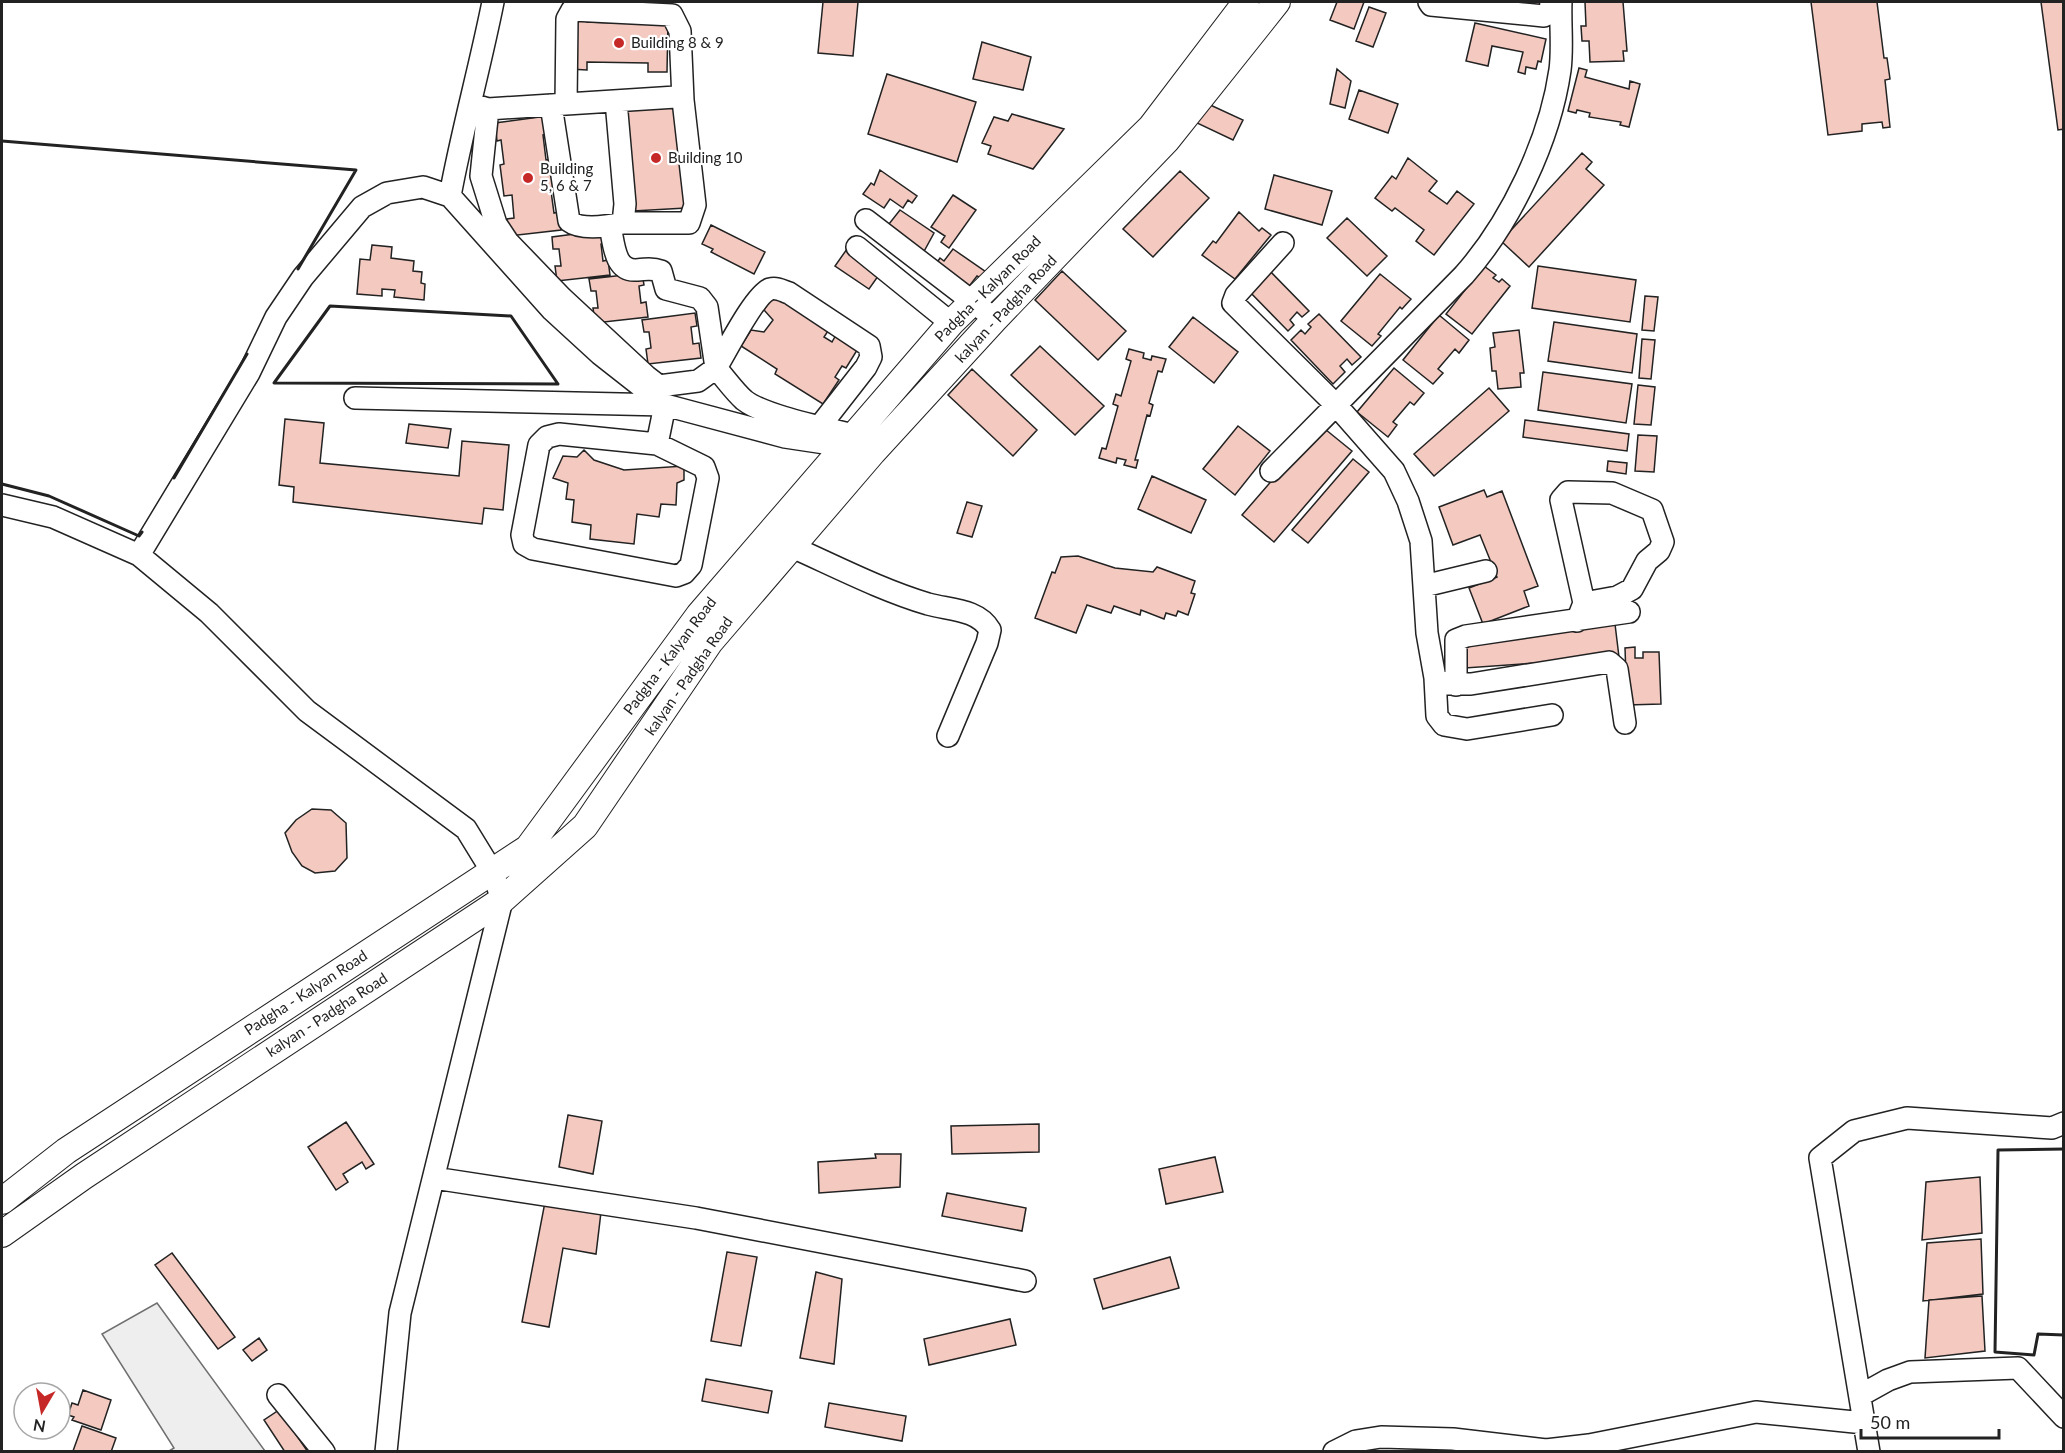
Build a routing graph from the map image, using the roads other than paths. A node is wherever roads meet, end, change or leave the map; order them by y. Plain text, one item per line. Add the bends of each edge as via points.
1 (493, 2) edge
2 (1246, 2) edge
3 (1277, 2) edge
4 (1429, 2) edge
5 (1551, 2) edge
6 (1556, 2) edge
7 (1561, 2) edge
8 (682, 100) junction
9 (616, 101) junction
10 (558, 104) junction
11 (478, 106) junction
12 (1159, 133) junction
13 (450, 196) junction
14 (866, 220) dead end
15 (1072, 222) junction
16 (617, 225) junction
17 (1283, 243) dead end
18 (857, 247) dead end
19 (974, 302) junction
20 (995, 320) junction
21 (951, 323) junction
22 (716, 368) junction
23 (355, 398) dead end
24 (665, 405) junction
25 (1336, 405) junction
26 (820, 426) junction
27 (848, 440) junction
28 (657, 444) junction
29 (873, 452) junction
30 (1271, 471) dead end
31 (2, 505) edge
32 (790, 546) junction
33 (139, 555) junction
34 (1486, 571) dead end
35 (1424, 586) junction
36 (1581, 612) junction
37 (1629, 612) dead end
38 (690, 626) junction
39 (1427, 633) junction
40 (1456, 640) junction
41 (710, 642) junction
42 (1435, 678) junction
43 (1456, 685) junction
44 (1552, 715) dead end
45 (1625, 723) dead end
46 (948, 736) dead end
47 (494, 873) junction
48 (502, 900) junction
49 (2064, 1123) edge
50 (66, 1151) junction
51 (84, 1176) junction
52 (434, 1178) junction
53 (2, 1201) edge
54 (2, 1234) edge
55 (1025, 1281) dead end
56 (278, 1395) dead end
57 (1861, 1395) junction
58 (2064, 1417) edge
59 (1864, 1423) junction
60 (324, 1452) edge
61 (386, 1452) edge
62 (1334, 1452) edge
63 (1869, 1452) edge

1 - 11 street via 481,61
2 - 12 main road
3 - 12 main road, kalyan - Padgha Road
4 - 5 street via 1544,16 1550,12
6 - 7 street
7 - 25 street via 1560,68 1552,108 1517,199 1481,256
8 - 9 street via 676,97
8 - 10 street via 680,31 672,15 572,10 567,19
8 - 16 street via 695,205 689,223
9 - 10 street
9 - 16 street via 625,204
10 - 11 street
10 - 16 street via 569,221 580,225
11 - 13 street
11 - 22 street via 481,176 496,224 508,242 562,298 659,386 698,381
12 - 15 main road, kalyan - Padgha Road
13 - 24 street via 552,310
13 - 33 street via 423,187 387,193 362,207 303,277 276,317 249,373
14 - 19 street
15 - 19 main road, Padgha - Kalyan Road
15 - 20 main road, kalyan - Padgha Road
16 - 22 street via 619,262 624,268 661,270 666,289 700,298 707,307
17 - 25 street via 1233,303
18 - 21 street
19 - 20 street
19 - 21 main road, Padgha - Kalyan Road
20 - 29 main road, kalyan - Padgha Road
21 - 27 main road, Padgha - Kalyan Road
22 - 26 street via 745,401
22 - 26 street via 763,295 777,288 789,293 869,346 871,357 866,367
23 - 24 street
24 - 27 street via 785,436
24 - 28 street
25 - 30 street
25 - 35 street via 1394,471 1421,542
26 - 27 street
27 - 29 street
27 - 38 main road, Padgha - Kalyan Road
28 - 28 street via 559,434 547,437 539,445 522,535 524,544 532,549 676,576 684,573 691,565 708,477 704,467 693,459
29 - 32 main road, kalyan - Padgha Road
31 - 33 street via 53,517
32 - 41 main road, kalyan - Padgha Road
32 - 46 street via 926,603 974,614 984,621 990,630 987,644
33 - 47 street via 209,613 307,711 466,830
34 - 35 street
35 - 39 street
36 - 36 street via 1561,500 1568,492 1612,493 1653,510 1663,543 1659,551 1647,561 1632,589
36 - 37 street
36 - 40 street
38 - 41 main road
38 - 47 main road, Padgha - Kalyan Road via 528,848
39 - 40 street
39 - 42 street
40 - 43 street
41 - 48 main road, kalyan - Padgha Road via 585,826
42 - 43 street
42 - 44 street via 1437,716 1444,725 1467,729
43 - 45 street via 1609,662 1617,669
47 - 48 street
47 - 50 main road, Padgha - Kalyan Road
48 - 51 main road, kalyan - Padgha Road
48 - 52 street
49 - 57 street via 2052,1128 1907,1118 1854,1131 1820,1158
50 - 51 main road
50 - 53 main road, Padgha - Kalyan Road
51 - 54 main road, kalyan - Padgha Road
52 - 55 street via 696,1218
52 - 61 street via 400,1313
56 - 60 street
57 - 58 street via 1910,1372 2018,1368
57 - 59 street
59 - 62 street via 1756,1412 1589,1446 1546,1450 1453,1439 1381,1437 1356,1441
59 - 63 street

